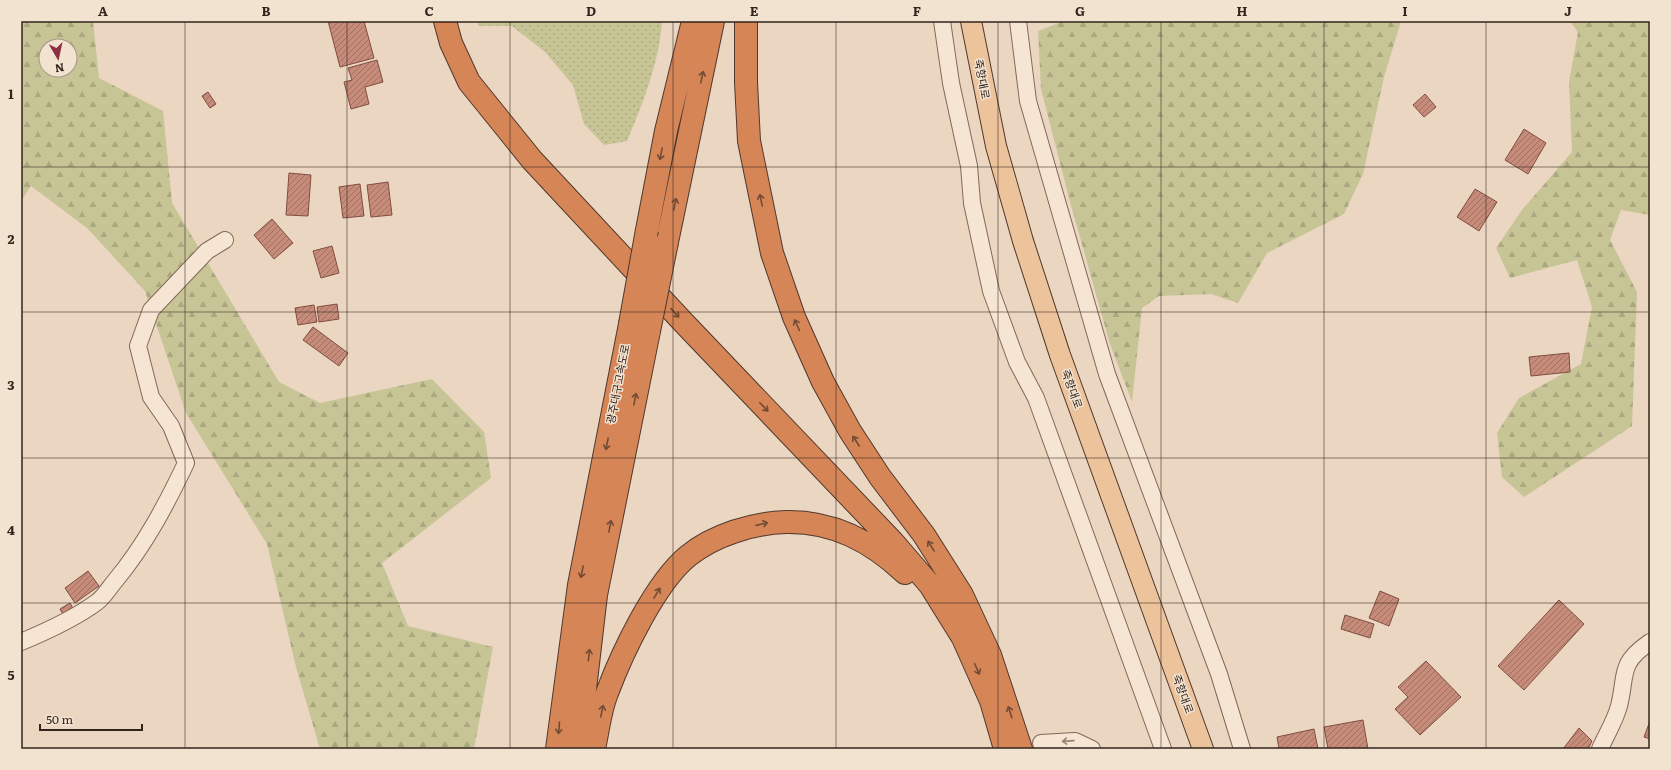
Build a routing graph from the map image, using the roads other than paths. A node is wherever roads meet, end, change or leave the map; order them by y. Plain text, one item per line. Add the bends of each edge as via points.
1 (445, 21) edge
2 (459, 21) edge
3 (678, 21) edge
4 (693, 21) edge
5 (713, 21) edge
6 (746, 21) edge
7 (942, 21) edge
8 (971, 21) edge
9 (1018, 21) edge
10 (666, 131) junction
11 (225, 240) dead end
12 (639, 327) junction
13 (970, 634) junction
14 (21, 642) edge
15 (1650, 642) edge
16 (1031, 746) edge
17 (557, 749) edge
18 (578, 749) edge
19 (594, 749) edge
20 (1005, 749) edge
21 (1092, 749) edge
22 (1163, 749) edge
23 (1203, 749) edge
24 (1242, 749) edge
25 (1600, 749) edge

1 -> 13 highway via 451,43 470,82 532,160 893,542
2 - 13 highway via 465,43 479,74 503,107 543,154 903,534
3 - 10 highway
4 - 10 highway, 광주대구고속도로
12 -> 5 highway, 광주대구고속도로, bridge via 667,242
13 -> 6 highway via 962,595 924,534 880,477 850,431 823,382 794,317 772,253 750,141 746,82
7 - 22 street via 951,83 969,166 972,203 991,291 1017,362 1036,398
8 - 23 main road, 죽향대로 via 996,146 1023,241 1060,355
9 - 24 street via 1028,101 1107,374 1219,674
10 -> 12 highway, 광주대구고속도로, bridge via 646,230
11 - 14 street via 207,251 151,310 138,346 151,397 171,426 186,463 165,507 146,538 98,602
12 -> 17 highway, 광주대구고속도로 via 579,585
18 -> 12 highway, 광주대구고속도로 via 596,595
16 -> 13 highway via 990,655
19 -> 13 highway via 606,694 637,628 660,588 688,556 725,535 766,522 807,522 851,534 892,560
13 -> 20 highway
15 - 25 street via 1635,653 1629,662 1621,686 1619,706
21 -> 16 street via 1075,741

